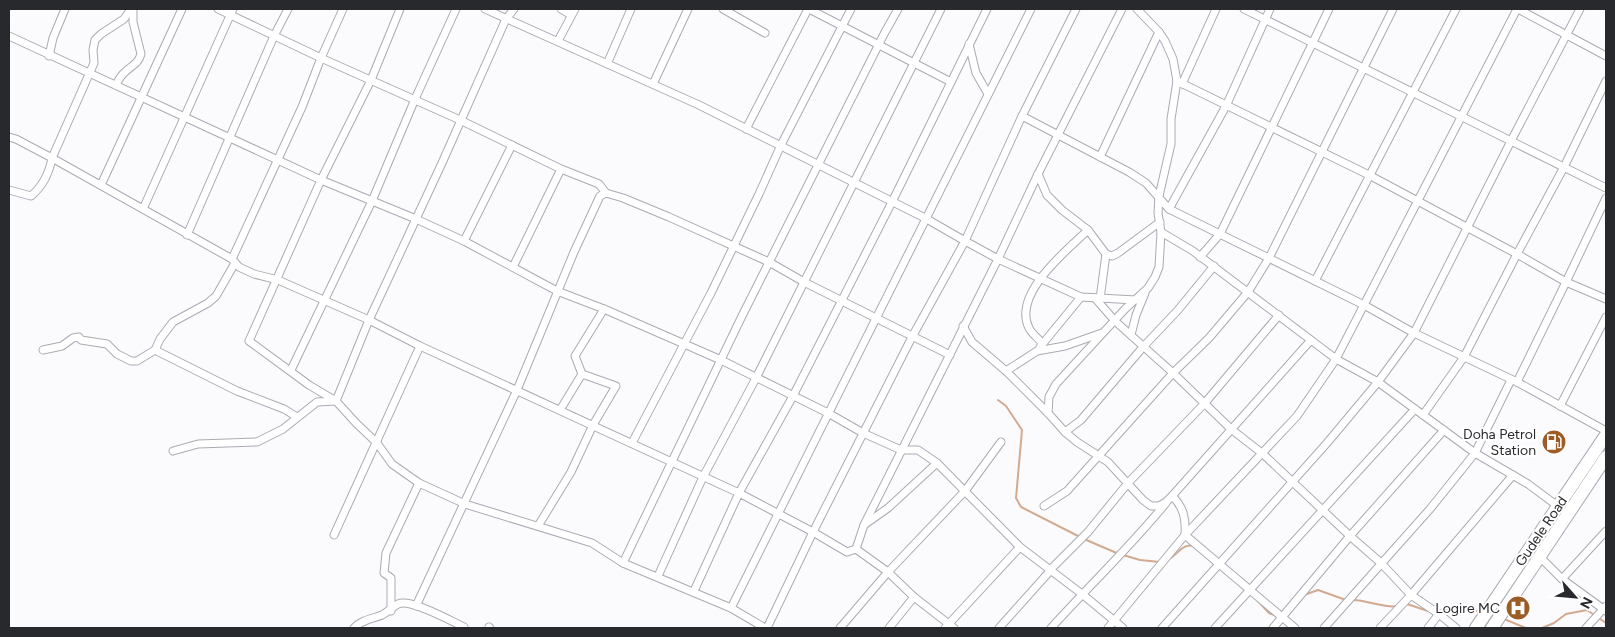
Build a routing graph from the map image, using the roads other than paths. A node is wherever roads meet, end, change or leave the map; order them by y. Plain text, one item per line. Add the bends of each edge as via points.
1 (65, 9) edge
2 (132, 9) edge
3 (182, 9) edge
4 (218, 9) edge
5 (288, 9) edge
6 (343, 9) edge
7 (400, 9) edge
8 (456, 9) edge
9 (484, 9) edge
10 (514, 9) edge
11 (561, 9) edge
12 (630, 9) edge
13 (688, 9) edge
14 (722, 9) edge
15 (808, 9) edge
16 (851, 9) edge
17 (898, 9) edge
18 (941, 9) edge
19 (987, 9) edge
20 (1031, 9) edge
21 (1076, 9) edge
22 (1122, 9) edge
23 (1137, 9) edge
24 (1149, 9) edge
25 (1216, 9) edge
26 (1244, 9) edge
27 (1270, 9) edge
28 (1330, 9) edge
29 (1393, 9) edge
30 (1456, 9) edge
31 (1517, 9) edge
32 (1580, 9) edge
33 (232, 12) edge
34 (573, 12) edge
35 (1145, 17) junction
36 (506, 19) junction
37 (1265, 19) junction
38 (843, 28) junction
39 (1159, 32) junction
40 (765, 33) dead end
41 (1566, 34) junction
42 (9, 36) edge
43 (274, 36) junction
44 (558, 41) junction
45 (1314, 43) junction
46 (969, 44) junction
47 (49, 56) junction
48 (1606, 56) edge
49 (321, 58) junction
50 (607, 64) junction
51 (914, 64) junction
52 (1364, 67) junction
53 (90, 73) junction
54 (371, 80) junction
55 (1606, 81) edge
56 (951, 82) junction
57 (1180, 83) junction
58 (653, 84) junction
59 (116, 85) junction
60 (1413, 91) junction
61 (988, 94) junction
62 (140, 96) junction
63 (415, 100) junction
64 (1226, 106) junction
65 (184, 116) junction
66 (1022, 116) junction
67 (1462, 116) junction
68 (460, 120) junction
69 (746, 129) junction
70 (1058, 134) junction
71 (9, 137) edge
72 (230, 138) junction
73 (1511, 141) junction
74 (512, 145) junction
75 (781, 145) junction
76 (1321, 153) junction
77 (1100, 156) junction
78 (52, 158) junction
79 (278, 160) junction
80 (820, 164) junction
81 (1564, 167) junction
82 (561, 169) junction
83 (1038, 174) junction
84 (1369, 175) junction
85 (321, 180) junction
86 (853, 182) junction
87 (101, 185) junction
88 (1606, 188) edge
89 (9, 190) edge
90 (606, 193) junction
91 (1159, 196) junction
92 (1606, 198) edge
93 (372, 201) junction
94 (1418, 201) junction
95 (892, 202) junction
96 (142, 209) junction
97 (1169, 209) junction
98 (925, 218) junction
99 (416, 219) junction
100 (1160, 222) junction
101 (1467, 228) junction
102 (1088, 230) junction
103 (1161, 232) junction
104 (1220, 234) junction
105 (187, 235) junction
106 (464, 241) junction
107 (965, 242) junction
108 (734, 246) junction
109 (1106, 254) junction
110 (1517, 254) junction
111 (1200, 257) junction
112 (1269, 258) junction
113 (998, 259) junction
114 (233, 261) junction
115 (769, 262) junction
116 (1214, 266) junction
117 (513, 267) junction
118 (1040, 278) junction
119 (278, 280) junction
120 (1314, 281) junction
121 (804, 282) junction
122 (1566, 282) junction
123 (1148, 288) junction
124 (557, 291) junction
125 (1248, 292) junction
126 (1081, 297) junction
127 (1098, 299) junction
128 (1606, 299) edge
129 (324, 300) junction
130 (841, 300) junction
131 (1136, 300) junction
132 (1364, 306) junction
133 (604, 309) junction
134 (1279, 315) junction
135 (1606, 317) edge
136 (877, 318) junction
137 (369, 320) junction
138 (1115, 321) junction
139 (963, 326) junction
140 (1104, 332) junction
141 (1414, 333) junction
142 (1132, 335) junction
143 (912, 337) junction
144 (1311, 340) junction
145 (1042, 343) junction
146 (685, 344) junction
147 (420, 346) junction
148 (1143, 347) junction
149 (43, 350) dead end
150 (155, 350) junction
151 (1037, 351) junction
152 (950, 355) junction
153 (1464, 357) junction
154 (1336, 359) junction
155 (721, 360) junction
156 (291, 370) junction
157 (1006, 371) junction
158 (1173, 373) junction
159 (582, 374) junction
160 (756, 378) junction
161 (1514, 381) junction
162 (1378, 382) junction
163 (517, 390) junction
164 (793, 396) junction
165 (336, 401) junction
166 (1204, 404) junction
167 (1560, 406) junction
168 (1415, 409) junction
169 (560, 410) junction
170 (828, 413) junction
171 (1048, 413) junction
172 (1423, 415) junction
173 (297, 417) junction
174 (594, 425) junction
175 (1232, 428) junction
176 (1444, 430) junction
177 (1065, 432) junction
178 (863, 433) junction
179 (1606, 433) edge
180 (1001, 442) dead end
181 (377, 443) junction
182 (632, 443) junction
183 (901, 450) junction
184 (173, 451) dead end
185 (1475, 453) junction
186 (1263, 454) junction
187 (1099, 455) junction
188 (1605, 461) edge
189 (672, 463) junction
190 (937, 463) junction
191 (1513, 475) junction
192 (703, 477) junction
193 (1292, 482) junction
194 (419, 483) junction
195 (1128, 483) junction
196 (965, 491) junction
197 (739, 493) junction
198 (1172, 496) junction
199 (1166, 502) junction
200 (465, 504) junction
201 (1044, 506) dead end
202 (1558, 506) junction
203 (1321, 510) junction
204 (778, 514) junction
205 (1570, 514) junction
206 (864, 525) junction
207 (538, 526) junction
208 (1606, 531) edge
209 (813, 532) junction
210 (334, 535) dead end
211 (1185, 535) junction
212 (1350, 536) junction
213 (1020, 547) junction
214 (856, 549) junction
215 (1540, 556) junction
216 (623, 563) junction
217 (1219, 563) junction
218 (1381, 563) junction
219 (1050, 570) junction
220 (888, 572) junction
221 (658, 576) junction
222 (1562, 579) junction
223 (1249, 589) junction
224 (694, 591) junction
225 (1082, 594) junction
226 (1411, 595) junction
227 (914, 597) junction
228 (416, 606) junction
229 (730, 608) junction
230 (1605, 609) edge
231 (390, 611) junction
232 (1439, 614) junction
233 (1283, 617) junction
234 (1114, 620) junction
235 (464, 627) edge
236 (949, 627) edge
237 (354, 628) edge
238 (766, 628) edge
239 (840, 628) edge
240 (889, 628) edge
241 (998, 628) edge
242 (1052, 628) edge
243 (1108, 628) edge
244 (1123, 628) edge
245 (1162, 628) edge
246 (1215, 628) edge
247 (1273, 628) edge
248 (1295, 628) edge
249 (1324, 628) edge
250 (1380, 628) edge
251 (1428, 628) edge
252 (1456, 628) edge
253 (1476, 628) edge
254 (1492, 628) edge
255 (1586, 628) edge

1 - 47 street
2 - 53 street via 124,19 95,40
2 - 59 street via 141,54
3 - 62 street
4 - 33 street
5 - 43 street
6 - 49 street
7 - 54 street
8 - 63 street
9 - 36 street
10 - 36 street
11 - 34 street
12 - 50 street
13 - 58 street
14 - 40 street
15 - 38 street
15 - 69 street
16 - 38 street
17 - 80 street
18 - 51 street
19 - 46 street
20 - 61 street
21 - 66 street
22 - 70 street
23 - 35 street
24 - 35 street
25 - 57 street
26 - 37 street
27 - 37 street
28 - 45 street
29 - 52 street
30 - 60 street
31 - 41 street
31 - 67 street
32 - 41 street
33 - 43 street
33 - 65 street
34 - 44 street
35 - 39 street
36 - 44 street
36 - 68 street
37 - 45 street
37 - 64 street
38 - 51 street
38 - 75 street
39 - 57 street via 1173,59
39 - 77 street
41 - 48 street
41 - 73 street
42 - 47 street
43 - 49 street
43 - 72 street
44 - 50 street
45 - 52 street
45 - 104 street
46 - 56 street
46 - 61 street via 976,73
47 - 53 street
49 - 54 street
49 - 79 street
50 - 58 street
51 - 56 street
51 - 86 street
52 - 60 street
52 - 76 street
53 - 59 street
53 - 78 street
54 - 63 street
54 - 85 street
55 - 81 street
56 - 95 street
57 - 64 street
57 - 91 street
58 - 69 street
59 - 62 street
60 - 67 street
60 - 84 street
61 - 98 street
62 - 65 street
62 - 87 street
63 - 68 street
63 - 93 street
64 - 76 street
64 - 97 street
65 - 72 street
65 - 96 street
66 - 70 street
66 - 107 street
67 - 73 street
67 - 94 street
68 - 74 street
68 - 99 street
69 - 75 street
70 - 77 street
70 - 83 street
71 - 78 street
72 - 79 street
72 - 105 street
73 - 81 street
73 - 101 street
74 - 82 street
74 - 106 street
75 - 80 street
75 - 108 street
76 - 84 street
76 - 112 street
77 - 91 street via 1146,183
78 - 87 street
78 - 89 street via 50,171 31,196
79 - 85 street
79 - 114 street
80 - 86 street
80 - 115 street
81 - 88 street
81 - 110 street
82 - 90 street via 599,184
82 - 117 street
83 - 102 street via 1047,195
83 - 113 street
84 - 94 street
84 - 120 street
85 - 93 street
85 - 119 street
86 - 95 street
86 - 121 street
87 - 96 street
90 - 108 street
90 - 124 street via 600,196
91 - 97 street
91 - 100 street
92 - 122 street
93 - 99 street
93 - 129 street
94 - 101 street
94 - 132 street
95 - 98 street
95 - 130 street
96 - 105 street
97 - 104 street
98 - 107 street
98 - 136 street
99 - 106 street
99 - 137 street
100 - 103 street
100 - 109 street via 1118,253
101 - 110 street
101 - 141 street
102 - 109 street
102 - 118 street
103 - 111 street
103 - 123 street via 1159,267
104 - 111 street
104 - 112 street
105 - 114 street
106 - 117 street
107 - 113 street
107 - 143 street
108 - 115 street
108 - 146 street
109 - 127 street
110 - 122 street
110 - 153 street
111 - 116 street
112 - 120 street
112 - 125 street
113 - 118 street
113 - 139 street
114 - 119 street via 254,274
114 - 150 street via 216,296 173,322
115 - 121 street
115 - 155 street
116 - 125 street
116 - 148 street
117 - 124 street
118 - 126 street
118 - 145 street via 1026,307 1026,320
119 - 129 street
119 - 156 street via 249,341
120 - 132 street
121 - 130 street
121 - 160 street
122 - 128 street
122 - 161 street
123 - 131 street
123 - 142 street via 1136,315
124 - 133 street
124 - 163 street
125 - 134 street
125 - 158 street via 1209,338
126 - 127 street
126 - 145 street
127 - 131 street
127 - 138 street
129 - 137 street
129 - 156 street
130 - 136 street
130 - 164 street
131 - 138 street
132 - 141 street
132 - 154 street
133 - 146 street
133 - 159 street via 575,356
134 - 144 street
134 - 166 street
135 - 167 street
136 - 143 street
136 - 170 street
137 - 147 street
137 - 165 street
138 - 140 street
138 - 142 street
139 - 152 street
139 - 157 street via 972,342
140 - 151 street via 1065,346
140 - 171 street via 1056,384 1049,397
141 - 153 street
141 - 162 street
142 - 148 street
143 - 152 street
143 - 178 street
144 - 154 street
144 - 175 street
145 - 151 street
146 - 155 street
146 - 182 street
147 - 163 street
147 - 181 street
148 - 158 street
148 - 177 street via 1081,420
149 - 150 street via 62,346 73,338 107,344 131,361
150 - 173 street
151 - 157 street
152 - 183 street
153 - 161 street
153 - 172 street
154 - 162 street
154 - 186 street via 1297,416
155 - 160 street
155 - 189 street
156 - 165 street
157 - 171 street
158 - 166 street
158 - 187 street
159 - 169 street
159 - 174 street via 616,386
160 - 164 street
160 - 192 street
161 - 167 street
161 - 185 street
162 - 168 street
162 - 193 street
163 - 169 street
163 - 200 street
164 - 170 street
164 - 197 street
165 - 173 street via 317,402
165 - 181 street
166 - 175 street
166 - 195 street
167 - 179 street
168 - 172 street
168 - 203 street
169 - 174 street
170 - 178 street
170 - 204 street
171 - 177 street
172 - 176 street
173 - 184 street via 283,429 257,442 198,444
174 - 182 street
174 - 207 street via 571,472
175 - 186 street
175 - 198 street
176 - 185 street
176 - 212 street
177 - 187 street
178 - 183 street
178 - 209 street
179 - 202 highway, Gudele Road
180 - 196 street
181 - 194 street via 392,464
181 - 210 street
182 - 189 street
183 - 190 street via 918,450
183 - 206 street
185 - 191 street
185 - 218 street via 1430,510
186 - 193 street
186 - 211 street
187 - 195 street
187 - 201 street via 1067,491
188 - 205 highway, Gudele Road
189 - 192 street
189 - 216 street
190 - 196 street
190 - 206 street via 888,508
191 - 202 street
191 - 226 street
192 - 197 street
192 - 221 street
193 - 203 street
193 - 217 street
194 - 200 street
194 - 231 street via 386,553 384,573 391,578 392,588
195 - 199 street via 1151,506
195 - 219 street via 1088,532
196 - 213 street
196 - 220 street
197 - 204 street
197 - 224 street
198 - 199 street
198 - 211 street via 1186,521
199 - 225 street
200 - 207 street
200 - 228 street
202 - 205 street
202 - 253 highway, Gudele Road
203 - 212 street
203 - 223 street
204 - 209 street
204 - 229 street
205 - 215 highway, Gudele Road
206 - 214 street
207 - 216 street via 592,543
208 - 222 street
209 - 214 street via 848,552
209 - 238 street
211 - 217 street
211 - 234 street
212 - 218 street
212 - 233 street
213 - 219 street
213 - 236 street
214 - 220 street
215 - 222 street
215 - 254 highway, Gudele Road
216 - 221 street
217 - 223 street
217 - 245 street
218 - 226 street
218 - 249 street
219 - 225 street
219 - 241 street
220 - 227 street
220 - 239 street
221 - 224 street
222 - 230 street
223 - 233 street
223 - 246 street
224 - 229 street
225 - 234 street
225 - 242 street
226 - 232 street
226 - 250 street
227 - 236 street
227 - 240 street
228 - 231 street via 404,602
228 - 235 street
229 - 238 street
230 - 255 street
231 - 237 street via 358,623
232 - 251 street
232 - 252 street
233 - 247 street
233 - 248 street
234 - 243 street
234 - 244 street

